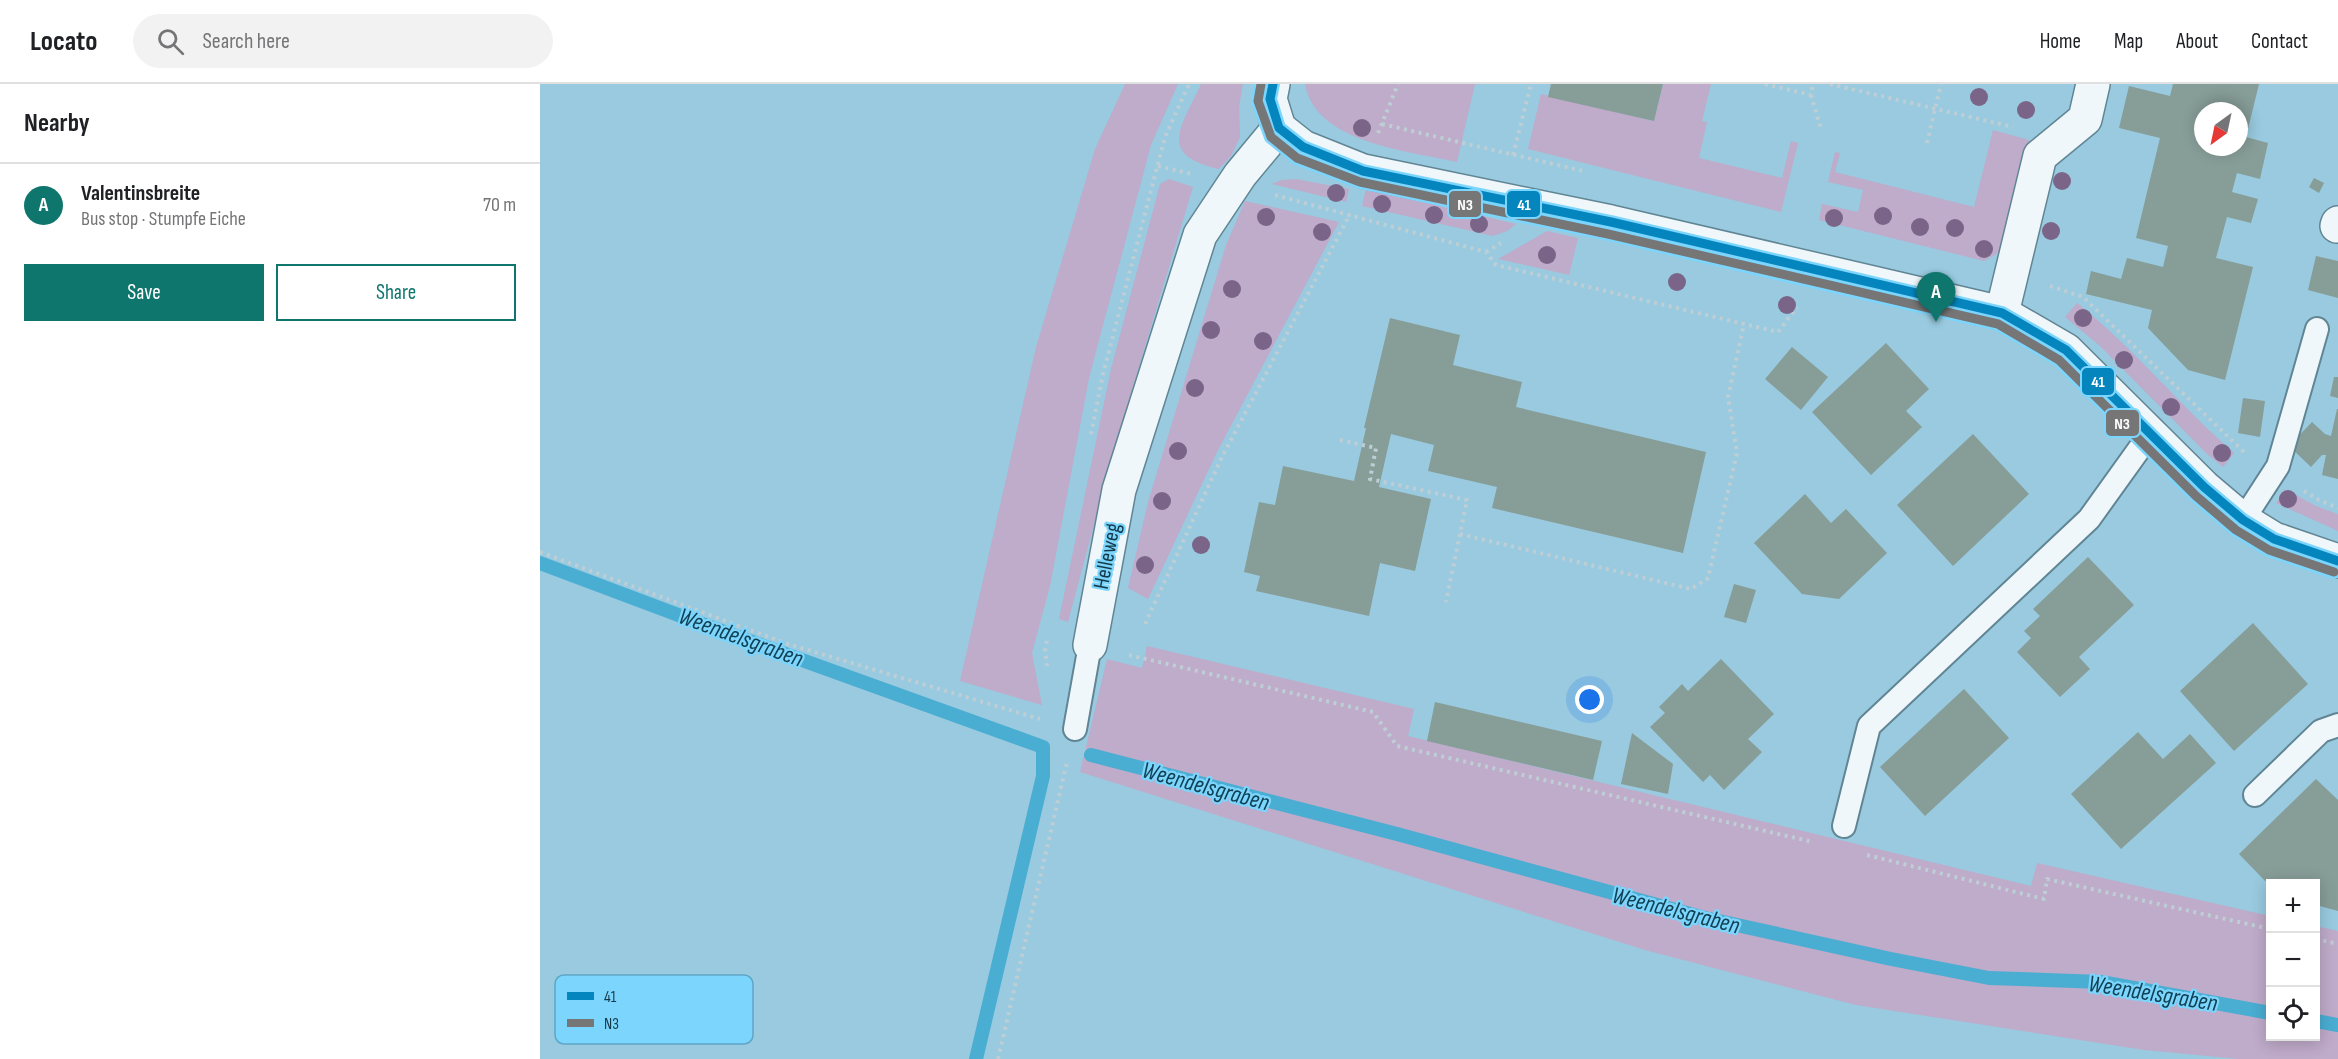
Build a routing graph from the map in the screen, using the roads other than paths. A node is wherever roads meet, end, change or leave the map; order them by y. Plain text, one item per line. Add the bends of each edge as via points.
1 (1273, 84) edge
2 (2093, 84) edge
3 (1279, 128) junction
4 (2002, 313) junction
5 (2317, 329) dead end
6 (2151, 434) junction
7 (2244, 520) junction
8 (2338, 561) edge
9 (1090, 645) joint
10 (2338, 725) edge
11 (1075, 729) road end
12 (2255, 795) dead end
13 (1844, 826) dead end

1 - 3 street via 1270,99
2 - 4 street via 2085,119 2040,156
3 - 4 street via 1303,147 1363,171 1611,222
3 - 9 street, Helleweg via 1233,185 1200,235 1119,490
4 - 6 street via 2067,350
5 - 7 lane via 2278,466
6 - 7 street
6 - 13 lane via 2089,519 1869,726
7 - 8 street via 2274,539
9 - 11 lane, Helleweg
10 - 12 lane via 2321,731

